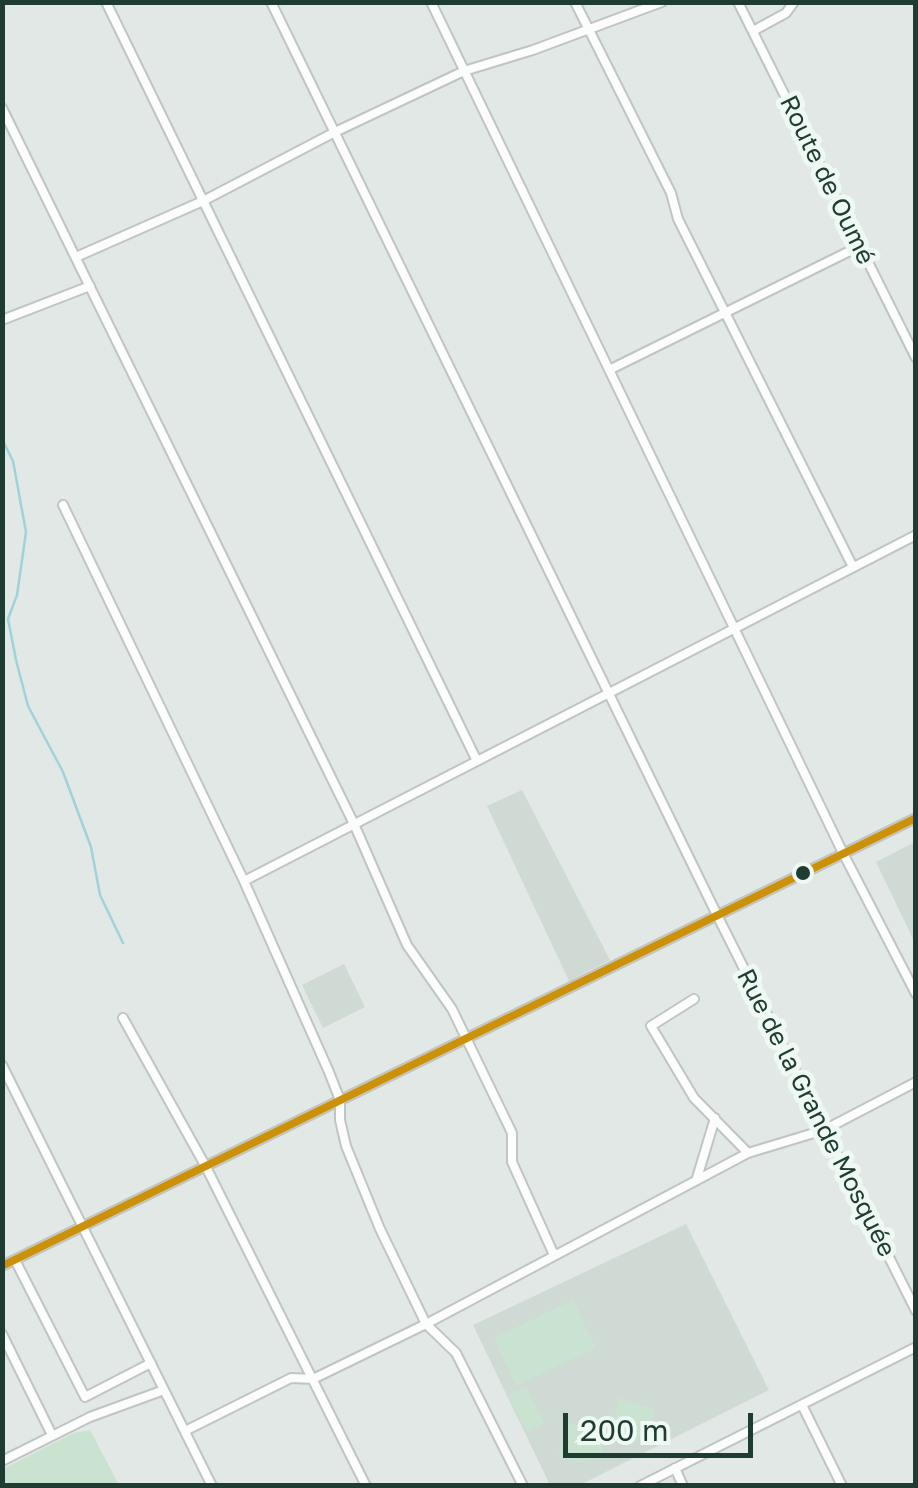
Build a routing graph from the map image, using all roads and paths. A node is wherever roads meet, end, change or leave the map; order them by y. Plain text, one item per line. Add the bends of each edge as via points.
1 (106, 2) edge
2 (271, 2) edge
3 (430, 2) edge
4 (575, 2) edge
5 (662, 2) edge
6 (738, 2) edge
7 (794, 2) edge
8 (589, 30) junction
9 (753, 31) junction
10 (464, 71) junction
11 (2, 108) edge
12 (335, 132) junction
13 (203, 201) junction
14 (860, 246) junction
15 (76, 257) junction
16 (90, 286) junction
17 (725, 312) junction
18 (2, 320) edge
19 (916, 358) edge
20 (608, 370) junction
21 (63, 505) dead end
22 (916, 535) edge
23 (853, 567) junction
24 (734, 628) junction
25 (608, 693) junction
26 (477, 761) junction
27 (916, 818) edge
28 (354, 824) junction
29 (843, 853) junction
30 (244, 881) junction
31 (717, 915) junction
32 (916, 994) edge
33 (694, 999) dead end
34 (123, 1018) dead end
35 (467, 1038) junction
36 (2, 1065) edge
37 (916, 1082) edge
38 (340, 1100) junction
39 (716, 1118) junction
40 (824, 1130) junction
41 (748, 1153) junction
42 (206, 1168) junction
43 (697, 1178) junction
44 (84, 1228) junction
45 (554, 1255) junction
46 (15, 1260) junction
47 (2, 1266) edge
48 (916, 1311) edge
49 (426, 1324) junction
50 (2, 1334) edge
51 (916, 1347) edge
52 (150, 1363) junction
53 (313, 1379) junction
54 (164, 1390) junction
55 (802, 1405) junction
56 (185, 1431) junction
57 (52, 1435) junction
58 (2, 1446) edge
59 (6, 1460) edge
60 (675, 1468) junction
61 (212, 1486) edge
62 (366, 1486) edge
63 (523, 1486) edge
64 (640, 1486) edge
65 (683, 1486) edge
66 (842, 1486) edge

1 - 13 street
2 - 12 street, Rue de la Grande Mosquée
3 - 10 street
4 - 8 street
5 - 8 street
6 - 9 street, Route de Oumé
7 - 9 street via 786,14
8 - 10 street
8 - 17 street
9 - 14 street, Route de Oumé
10 - 12 street
10 - 20 street
11 - 15 street
12 - 13 street
12 - 25 street, Rue de la Grande Mosquée
13 - 15 street
13 - 26 street
14 - 17 street
14 - 19 street, Route de Oumé
15 - 16 street
16 - 18 street
16 - 28 street
17 - 20 street
17 - 23 street
20 - 24 street
21 - 30 street
22 - 23 street
23 - 24 street
24 - 25 street
24 - 29 street
25 - 26 street
25 - 31 street, Rue de la Grande Mosquée
26 - 28 street
27 - 29 street
28 - 30 street
28 - 35 street via 407,945
29 - 31 street
29 - 32 street
30 - 38 street
31 - 35 street
31 - 40 street, Rue de la Grande Mosquée
33 - 39 street via 651,1026 694,1098
34 - 42 street
35 - 38 street
35 - 45 street via 512,1133 512,1162
36 - 44 street
37 - 40 street
38 - 42 street
38 - 49 street via 346,1146
39 - 41 street
39 - 43 street
40 - 41 street
40 - 48 street, Rue de la Grande Mosquée
41 - 43 street
42 - 44 street
42 - 53 street
43 - 45 street
44 - 46 street
44 - 52 street
45 - 49 street
46 - 47 street
46 - 52 street via 85,1397
49 - 53 street
49 - 63 street via 456,1353
50 - 57 street
51 - 55 street
52 - 54 street
53 - 56 street via 291,1378
53 - 62 street
54 - 56 street
54 - 57 street
55 - 60 street
55 - 66 street
56 - 61 street
57 - 59 street
58 - 59 street
60 - 64 street
60 - 65 street

